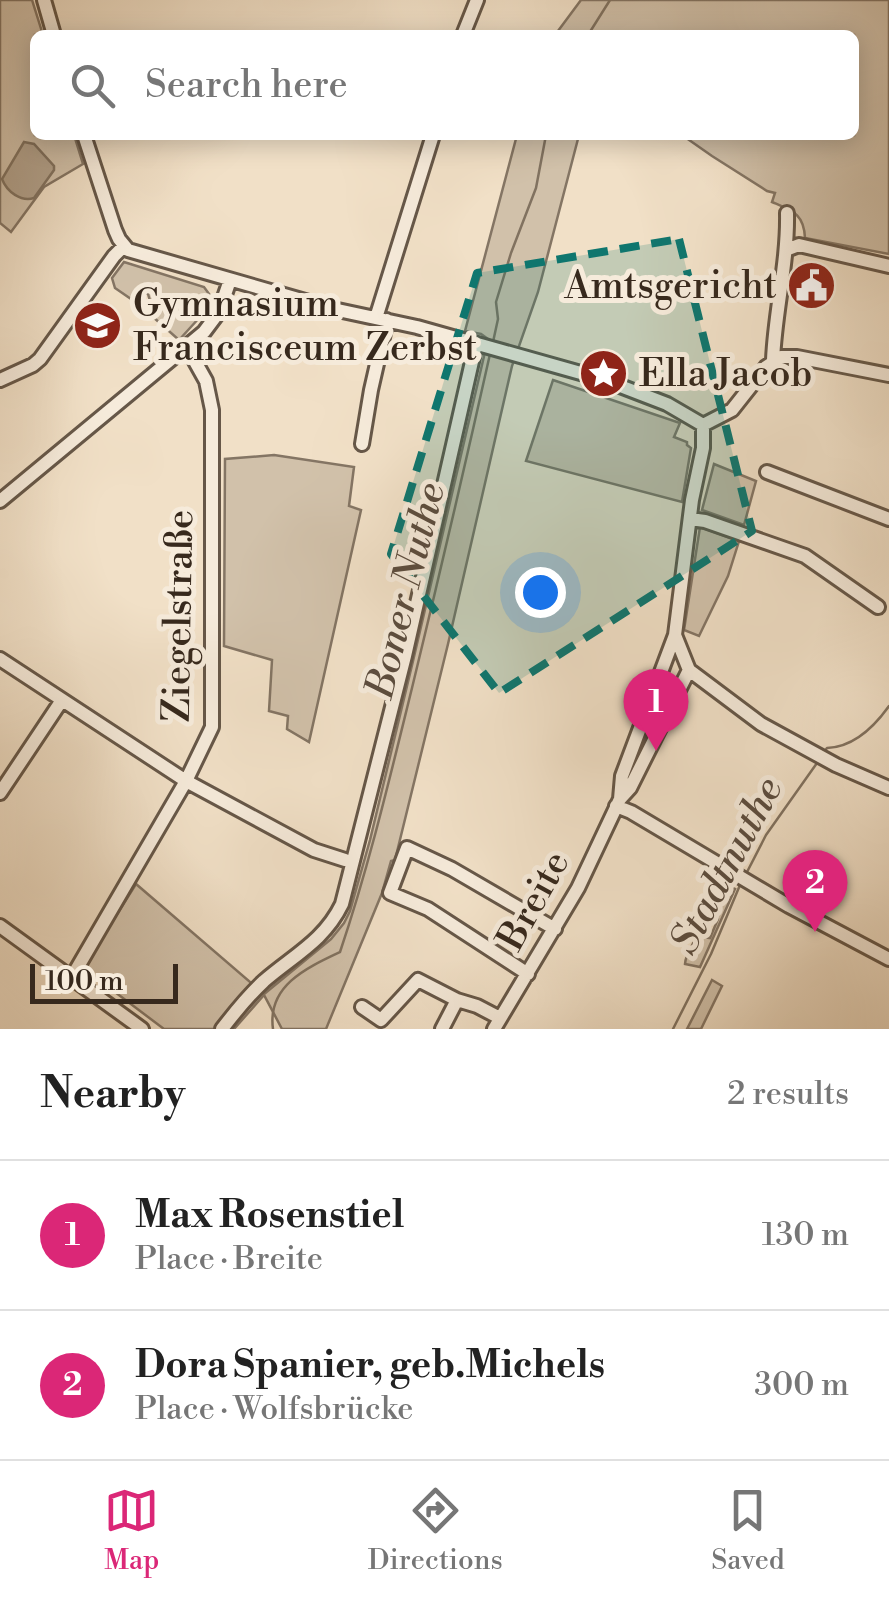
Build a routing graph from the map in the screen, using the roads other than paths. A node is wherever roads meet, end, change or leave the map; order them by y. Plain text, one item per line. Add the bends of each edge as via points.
1 (44, 0) edge
2 (476, 0) edge
3 (53, 30) edge
4 (466, 30) edge
5 (86, 140) edge
6 (432, 140) edge
7 (787, 213) dead end
8 (124, 246) junction
9 (786, 250) junction
10 (889, 266) edge
11 (230, 280) junction
12 (382, 319) junction
13 (479, 345) junction
14 (187, 348) junction
15 (773, 360) junction
16 (889, 376) edge
17 (0, 380) edge
18 (703, 425) junction
19 (362, 444) dead end
20 (767, 472) dead end
21 (0, 501) edge
22 (690, 519) junction
23 (889, 519) edge
24 (878, 607) dead end
25 (675, 635) junction
26 (0, 659) edge
27 (689, 670) junction
28 (62, 700) junction
29 (186, 781) junction
30 (889, 788) edge
31 (0, 794) edge
32 (618, 802) junction
33 (345, 860) dead end
34 (549, 925) junction
35 (0, 926) edge
36 (889, 959) edge
37 (528, 974) junction
38 (72, 976) junction
39 (457, 1000) junction
40 (362, 1007) dead end
41 (497, 1024) edge
42 (142, 1029) edge
43 (222, 1029) edge
44 (442, 1029) edge

1 - 3 street
2 - 4 street
5 - 8 street
6 - 12 street
7 - 9 street
8 - 11 street
8 - 17 street via 40,359
9 - 10 street via 799,245
9 - 15 street
11 - 12 street
11 - 14 street via 212,322
12 - 13 street
12 - 19 street
13 - 18 street via 638,391
13 - 43 street via 342,904 318,940 249,996
14 - 21 street
14 - 29 street, Ziegelstraße via 206,381 212,410 213,720
15 - 16 street via 797,357
15 - 18 street via 732,410
18 - 22 street, Breite
20 - 23 street
22 - 24 street via 804,556
22 - 25 street, Breite
25 - 27 street, Breite
25 - 32 street, Breite
26 - 28 street
27 - 30 street via 762,724
27 - 32 street, Breite
28 - 29 street
28 - 31 street
29 - 33 street
29 - 38 street, Ziegelstraße
32 - 34 street, Breite via 578,888
32 - 36 street
34 - 37 street, Breite
34 - 37 street via 407,848 390,893 428,909
35 - 38 street
37 - 41 street, Breite
38 - 42 street
39 - 40 street via 418,980 380,1020
39 - 41 street via 477,1006
39 - 44 street

